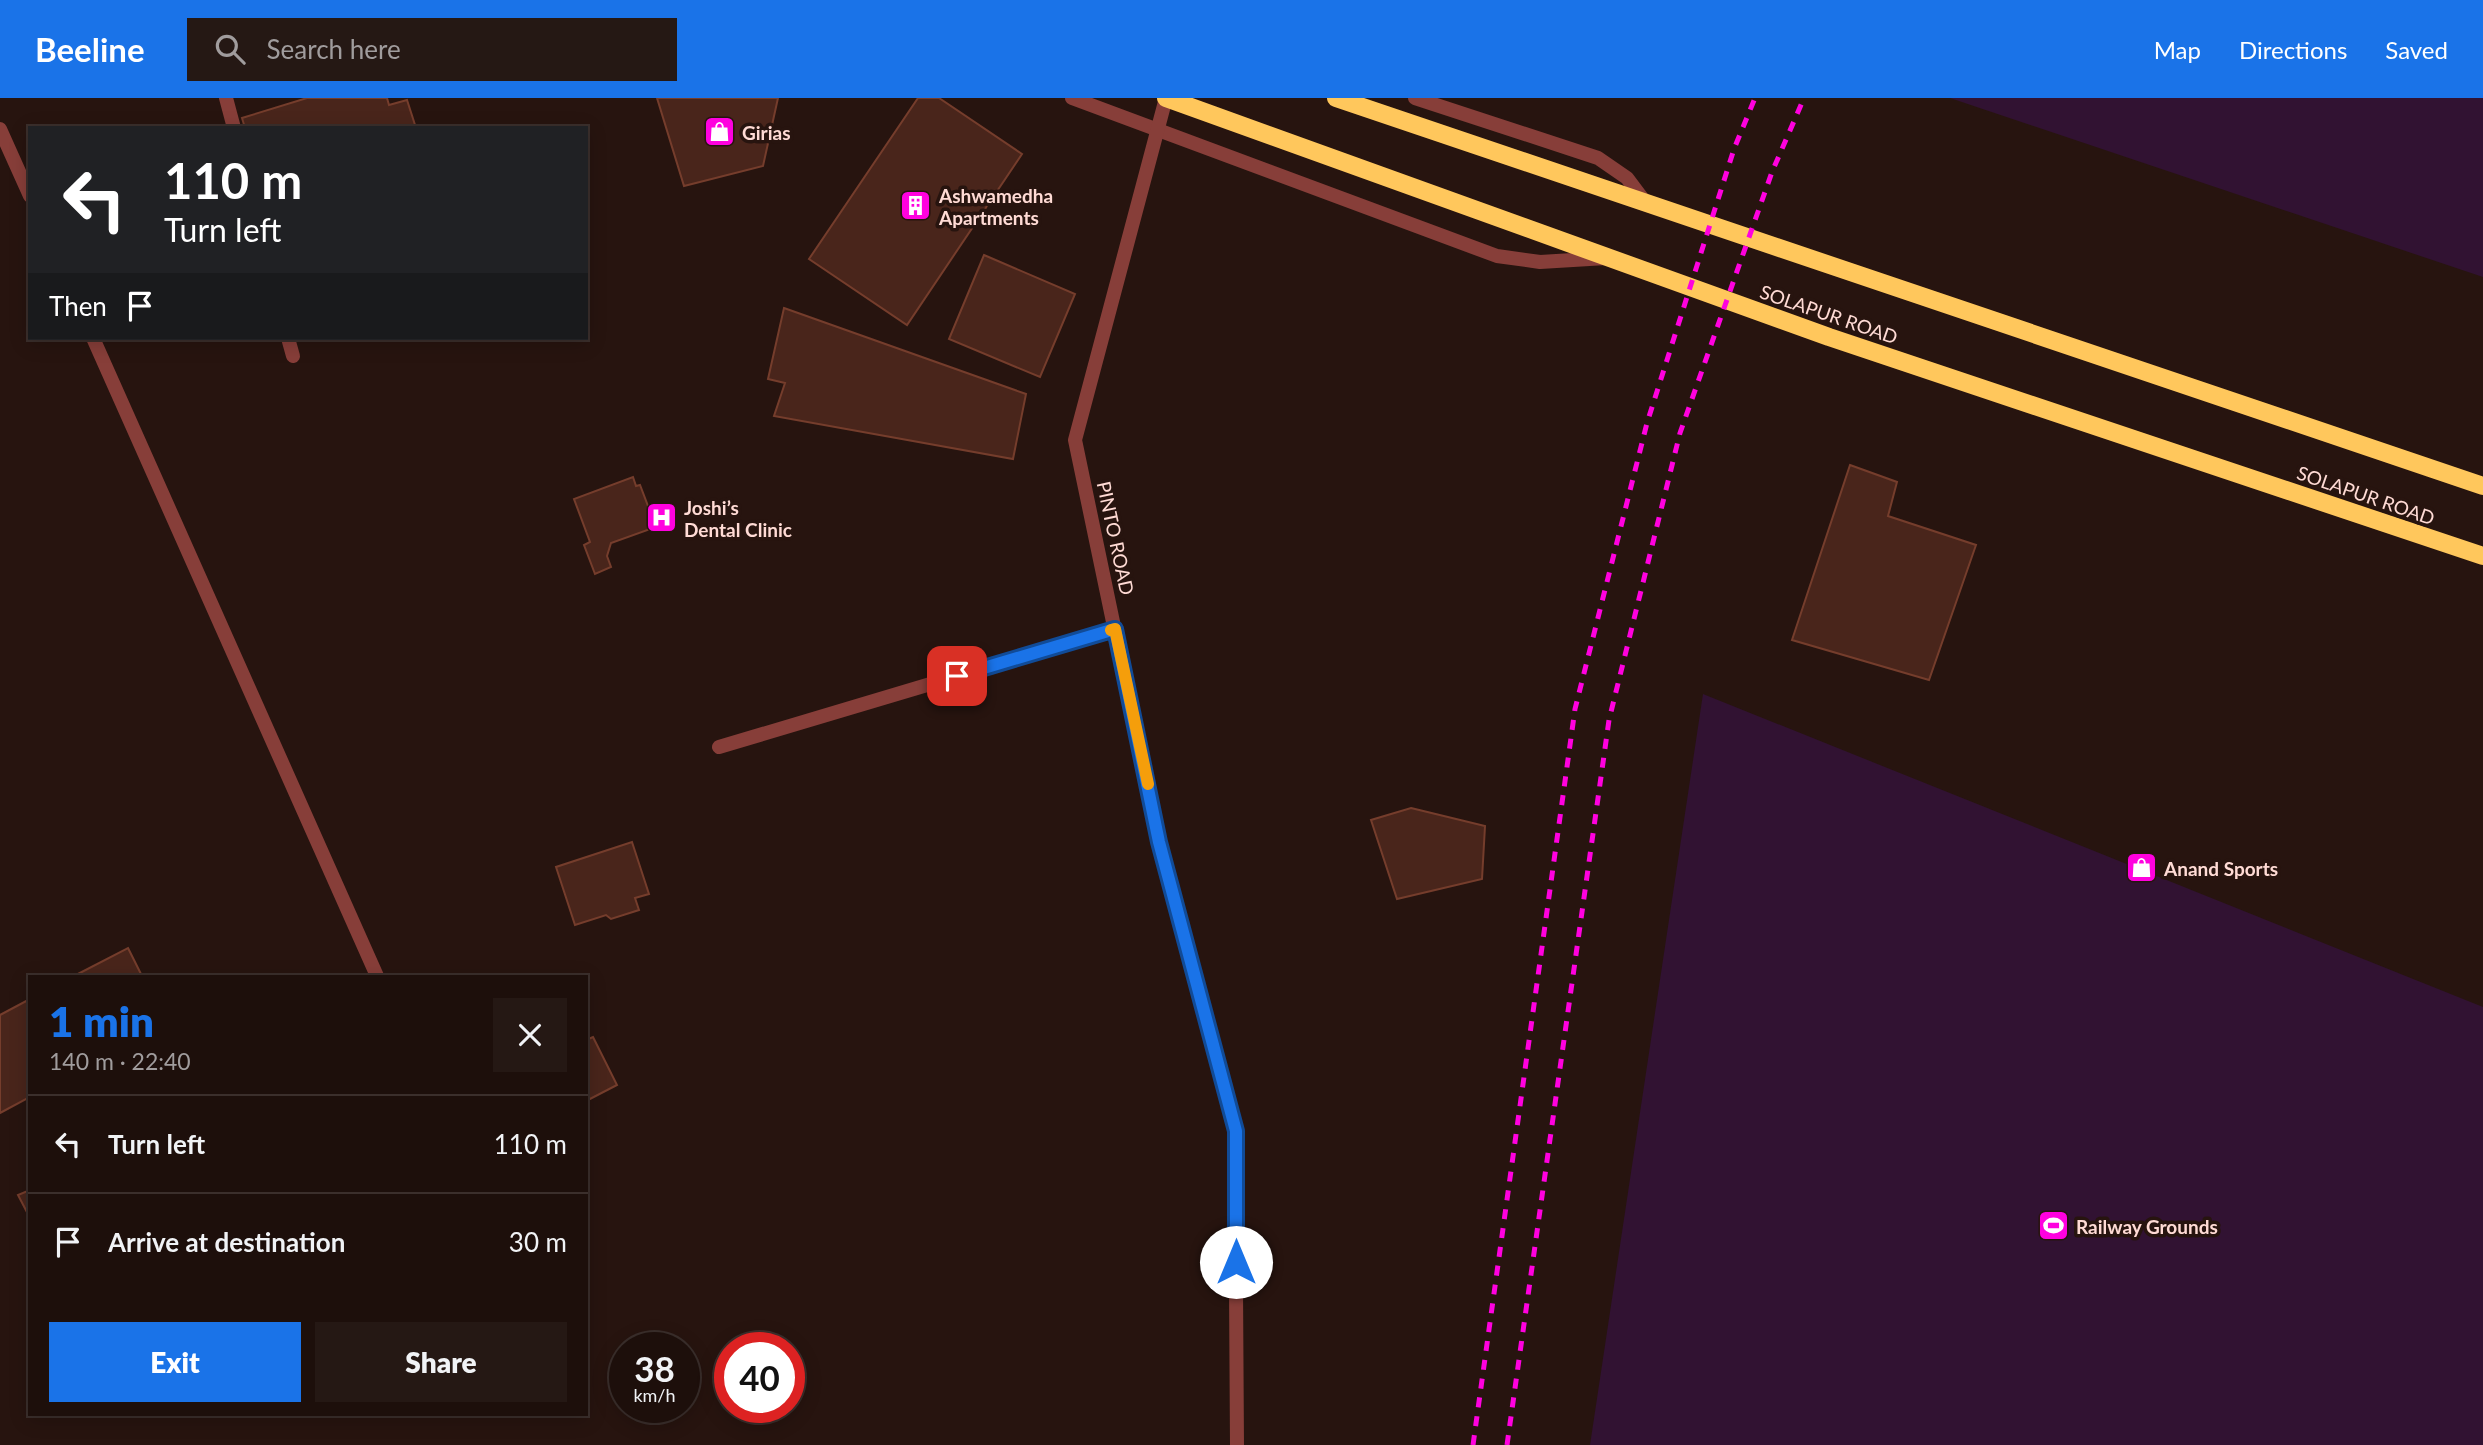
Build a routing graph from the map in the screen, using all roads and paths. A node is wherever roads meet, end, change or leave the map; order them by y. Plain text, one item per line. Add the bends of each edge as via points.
1 (226, 98) edge
2 (1072, 98) edge
3 (1166, 98) edge
4 (1336, 98) edge
5 (1415, 98) edge
6 (233, 126) edge
7 (0, 129) edge
8 (1159, 129) junction
9 (28, 192) edge
10 (1645, 202) junction
11 (1611, 258) junction
12 (94, 340) edge
13 (289, 340) edge
14 (293, 356) dead end
15 (2483, 486) edge
16 (2483, 556) edge
17 (1115, 629) junction
18 (719, 747) dead end
19 (377, 975) edge
20 (1237, 1445) edge

1 - 6 street
2 - 8 street
3 - 8 street, PINTO ROAD
3 - 11 main road, SOLAPUR ROAD
4 - 10 main road
5 - 10 street via 1598,158 1627,178
7 - 9 street
8 - 11 street via 1497,256 1541,262
8 - 17 street, PINTO ROAD via 1075,440
10 - 15 main road
11 - 16 main road, SOLAPUR ROAD via 1829,337
12 - 19 street
13 - 14 street
17 - 18 street
17 - 20 street, PINTO ROAD via 1159,842 1236,1131

